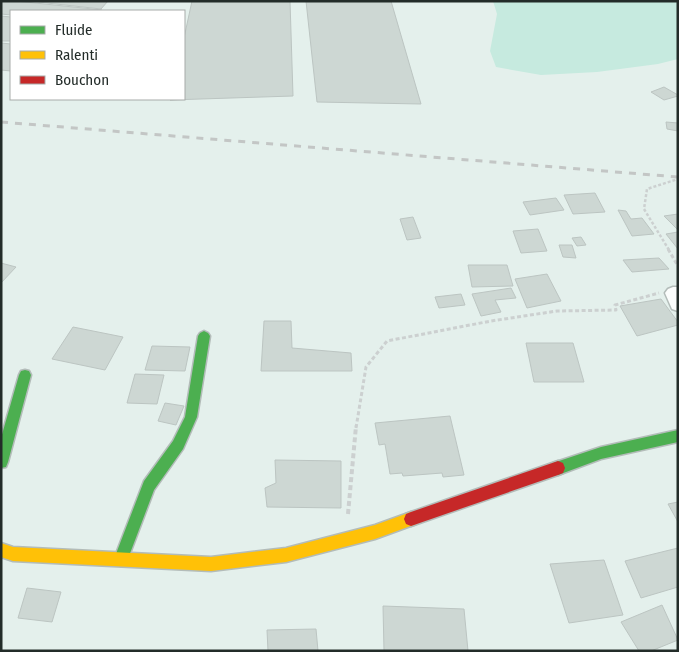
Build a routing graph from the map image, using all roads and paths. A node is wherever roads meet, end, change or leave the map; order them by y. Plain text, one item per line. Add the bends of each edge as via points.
1 (678, 179) edge
2 (678, 266) edge
3 (676, 297) edge
4 (204, 336) dead end
5 (26, 375) dead end
6 (678, 436) edge
7 (1, 462) edge
8 (346, 540) junction
9 (1, 550) edge
10 (121, 559) junction

1 - 2 path via 647,189 644,209
3 - 8 path via 657,293 615,305 616,310 557,311 387,340 366,367 357,415
4 - 10 street via 191,417 178,445 149,486
5 - 7 street
6 - 8 street via 601,453
8 - 10 street via 286,555 211,564
9 - 10 street via 13,554

